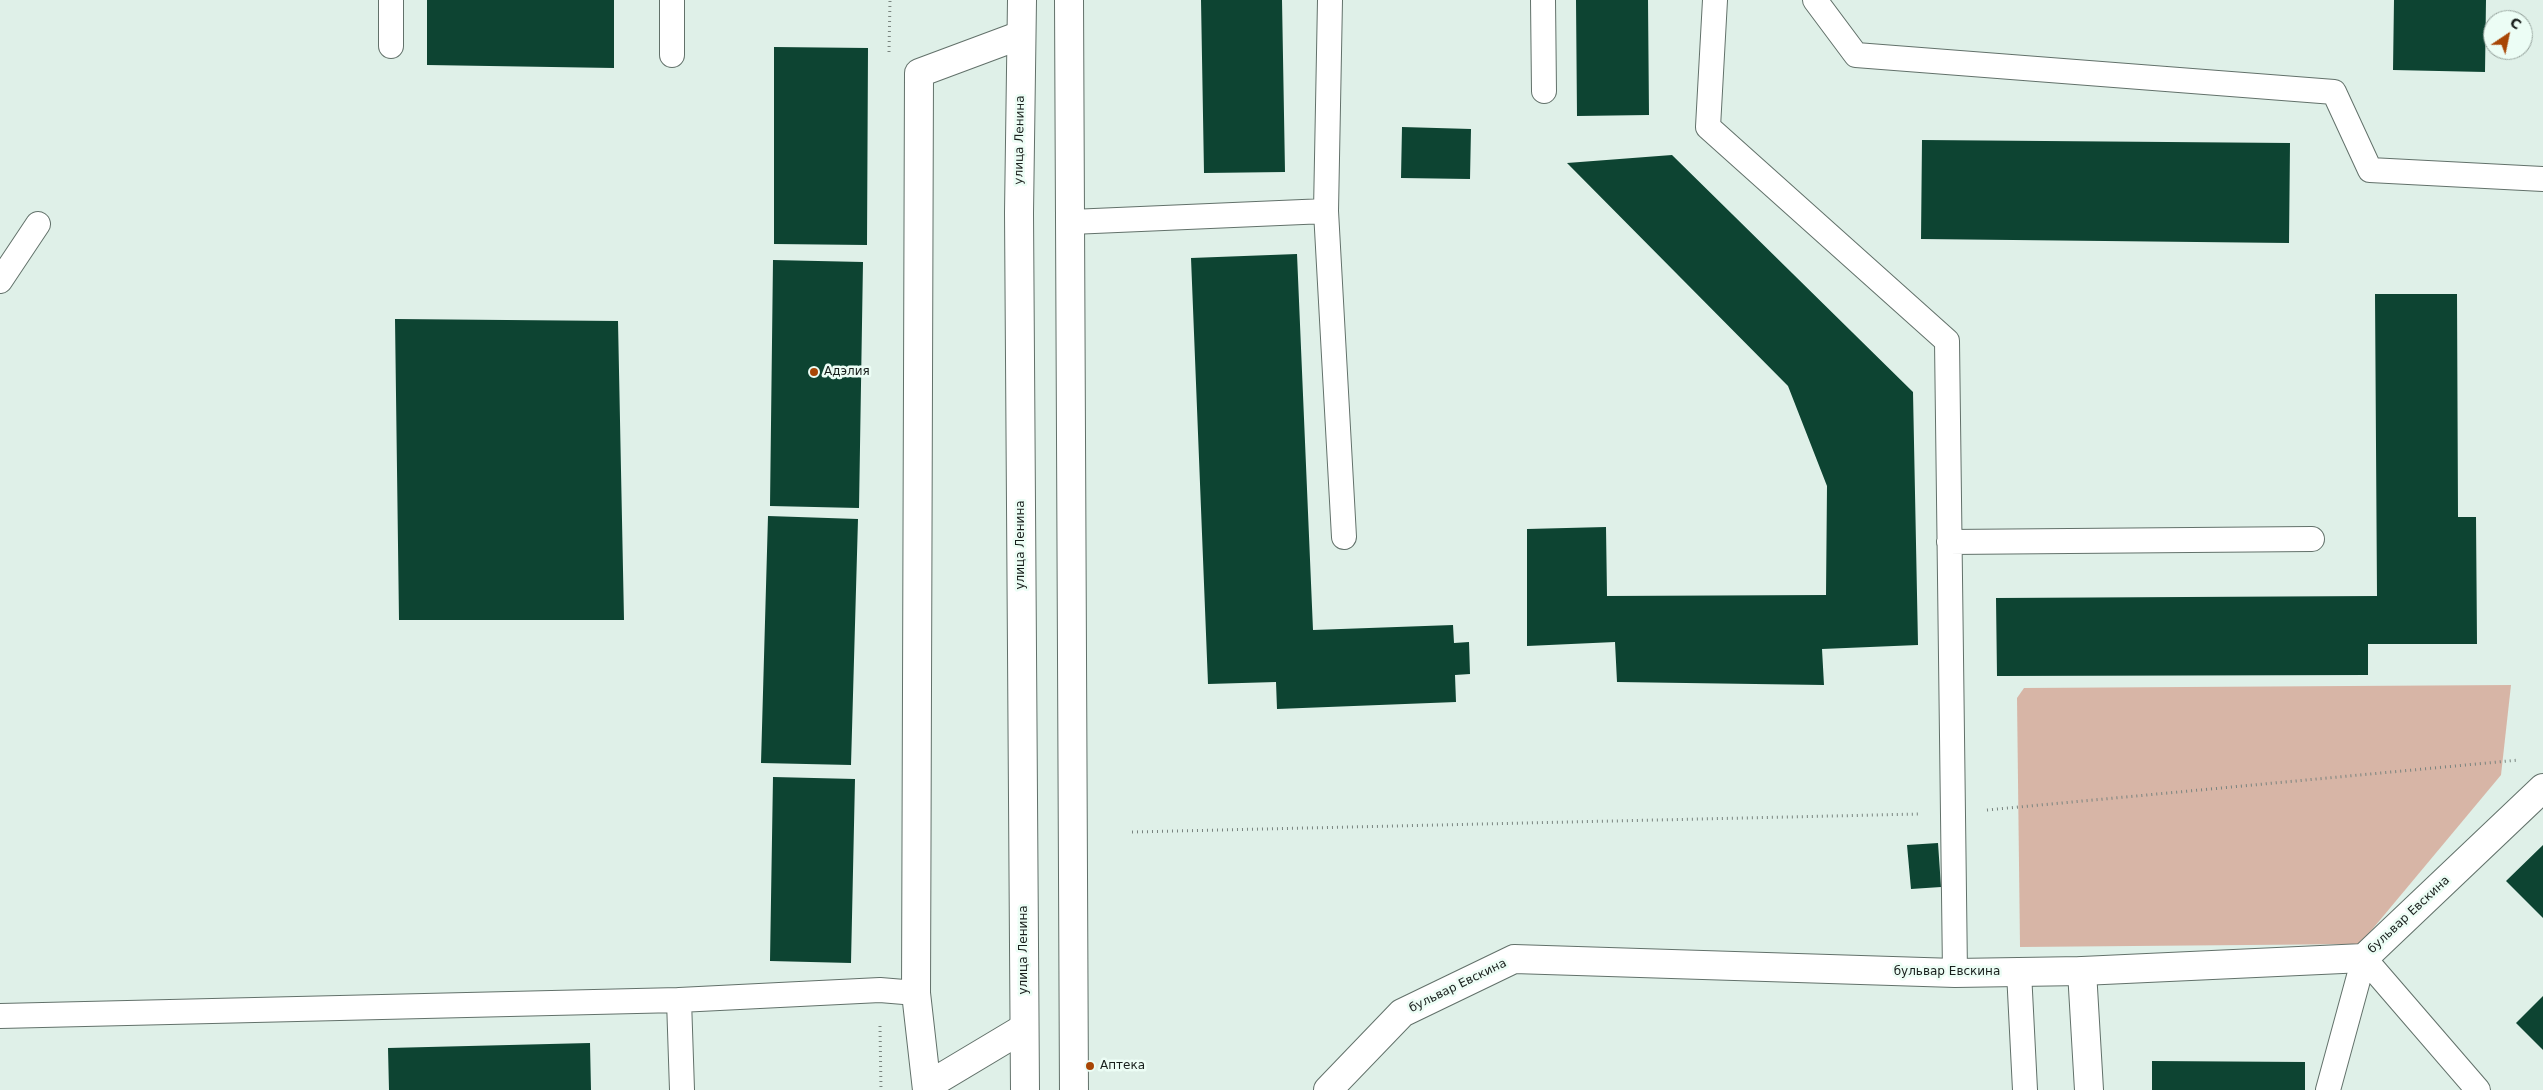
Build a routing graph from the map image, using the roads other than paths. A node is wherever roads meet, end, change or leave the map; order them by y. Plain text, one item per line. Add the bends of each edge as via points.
1 (391, 0) edge
2 (672, 0) edge
3 (1022, 0) edge
4 (1070, 0) edge
5 (1330, 0) edge
6 (1543, 0) edge
7 (1715, 0) edge
8 (1814, 0) edge
9 (1021, 35) junction
10 (391, 46) dead end
11 (672, 55) dead end
12 (1544, 91) dead end
13 (2543, 179) edge
14 (1326, 211) junction
15 (1071, 222) junction
16 (38, 224) dead end
17 (0, 281) edge
18 (1344, 537) dead end
19 (2312, 540) dead end
20 (1950, 542) junction
21 (2543, 788) edge
22 (2364, 958) junction
23 (2082, 971) junction
24 (2019, 972) junction
25 (1955, 973) junction
26 (916, 993) junction
27 (680, 1000) junction
28 (0, 1016) edge
29 (1024, 1028) junction
30 (927, 1088) edge
31 (682, 1090) edge
32 (1025, 1090) edge
33 (1074, 1090) edge
34 (1328, 1090) edge
35 (2025, 1090) edge
36 (2089, 1090) edge
37 (2328, 1090) edge
38 (2478, 1090) edge

1 - 10 lane
2 - 11 lane
3 - 9 street, улица Ленина
4 - 15 street
5 - 14 lane
6 - 12 lane
7 - 20 lane via 1708,127 1947,341
8 - 13 lane via 1856,55 2334,92 2370,170
9 - 26 street via 920,73
9 - 29 street, улица Ленина via 1019,223
14 - 15 lane
14 - 18 lane
15 - 33 street
16 - 17 lane
19 - 20 lane
20 - 25 lane
21 - 22 street, бульвар Евскина
22 - 23 street, бульвар Евскина
22 - 37 lane
22 - 38 lane
23 - 24 street, бульвар Евскина
23 - 36 street
24 - 25 street, бульвар Евскина
24 - 35 lane
25 - 34 street, бульвар Евскина via 1514,959 1402,1012
26 - 27 lane via 880,990
26 - 30 street
27 - 28 lane
27 - 31 lane
29 - 30 street
29 - 32 street, улица Ленина

